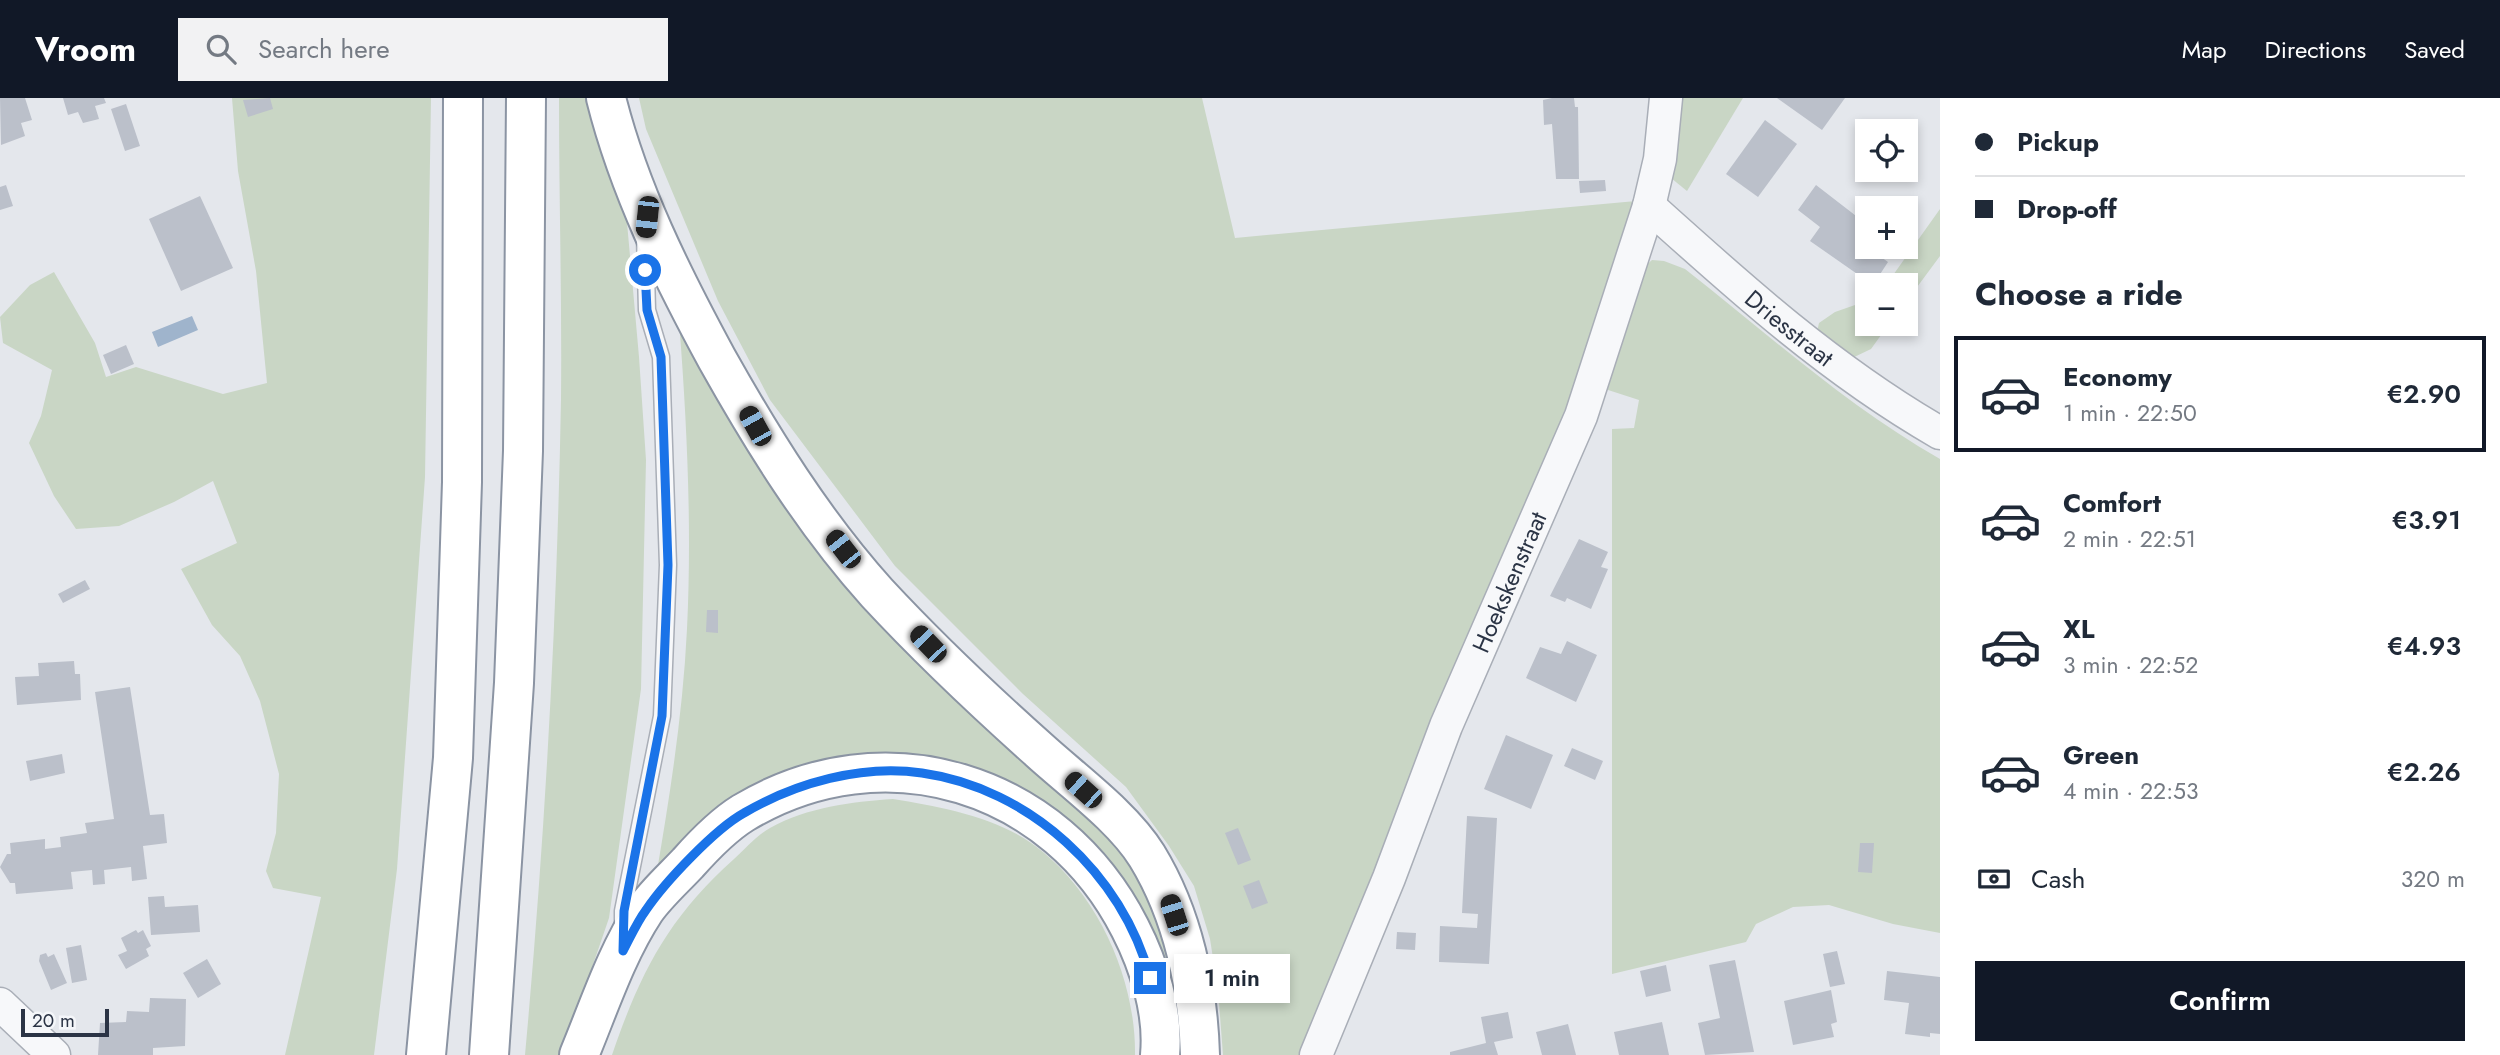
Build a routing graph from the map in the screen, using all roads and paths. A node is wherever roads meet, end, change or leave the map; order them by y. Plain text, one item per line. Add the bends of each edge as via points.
1 (463, 98) edge
2 (526, 98) edge
3 (606, 98) edge
4 (1666, 98) edge
5 (1649, 206) junction
6 (647, 217) junction
7 (1940, 433) edge
8 (623, 951) junction
9 (0, 1004) edge
10 (54, 1055) edge
11 (426, 1055) edge
12 (489, 1055) edge
13 (579, 1055) edge
14 (1160, 1055) edge
15 (1200, 1055) edge
16 (1317, 1055) edge

1 - 11 highway via 461,482 453,758
2 - 12 highway via 523,451 514,683
3 - 6 highway
4 - 5 street, Hoekskenstraat via 1660,159
5 - 7 street, Driesstraat via 1803,342
5 - 16 street, Hoekskenstraat via 1581,416 1446,726
6 - 8 lane via 643,250 647,310 661,357 668,565 662,716 624,911
6 - 15 highway via 687,304 755,426 818,518 876,592 980,697 1104,808 1145,853 1167,893 1189,960
8 - 13 highway
8 - 14 highway via 646,909 709,841 742,814 828,778 922,773 980,789 1034,816 1079,852 1117,903 1144,955 1156,1001
9 - 10 street

